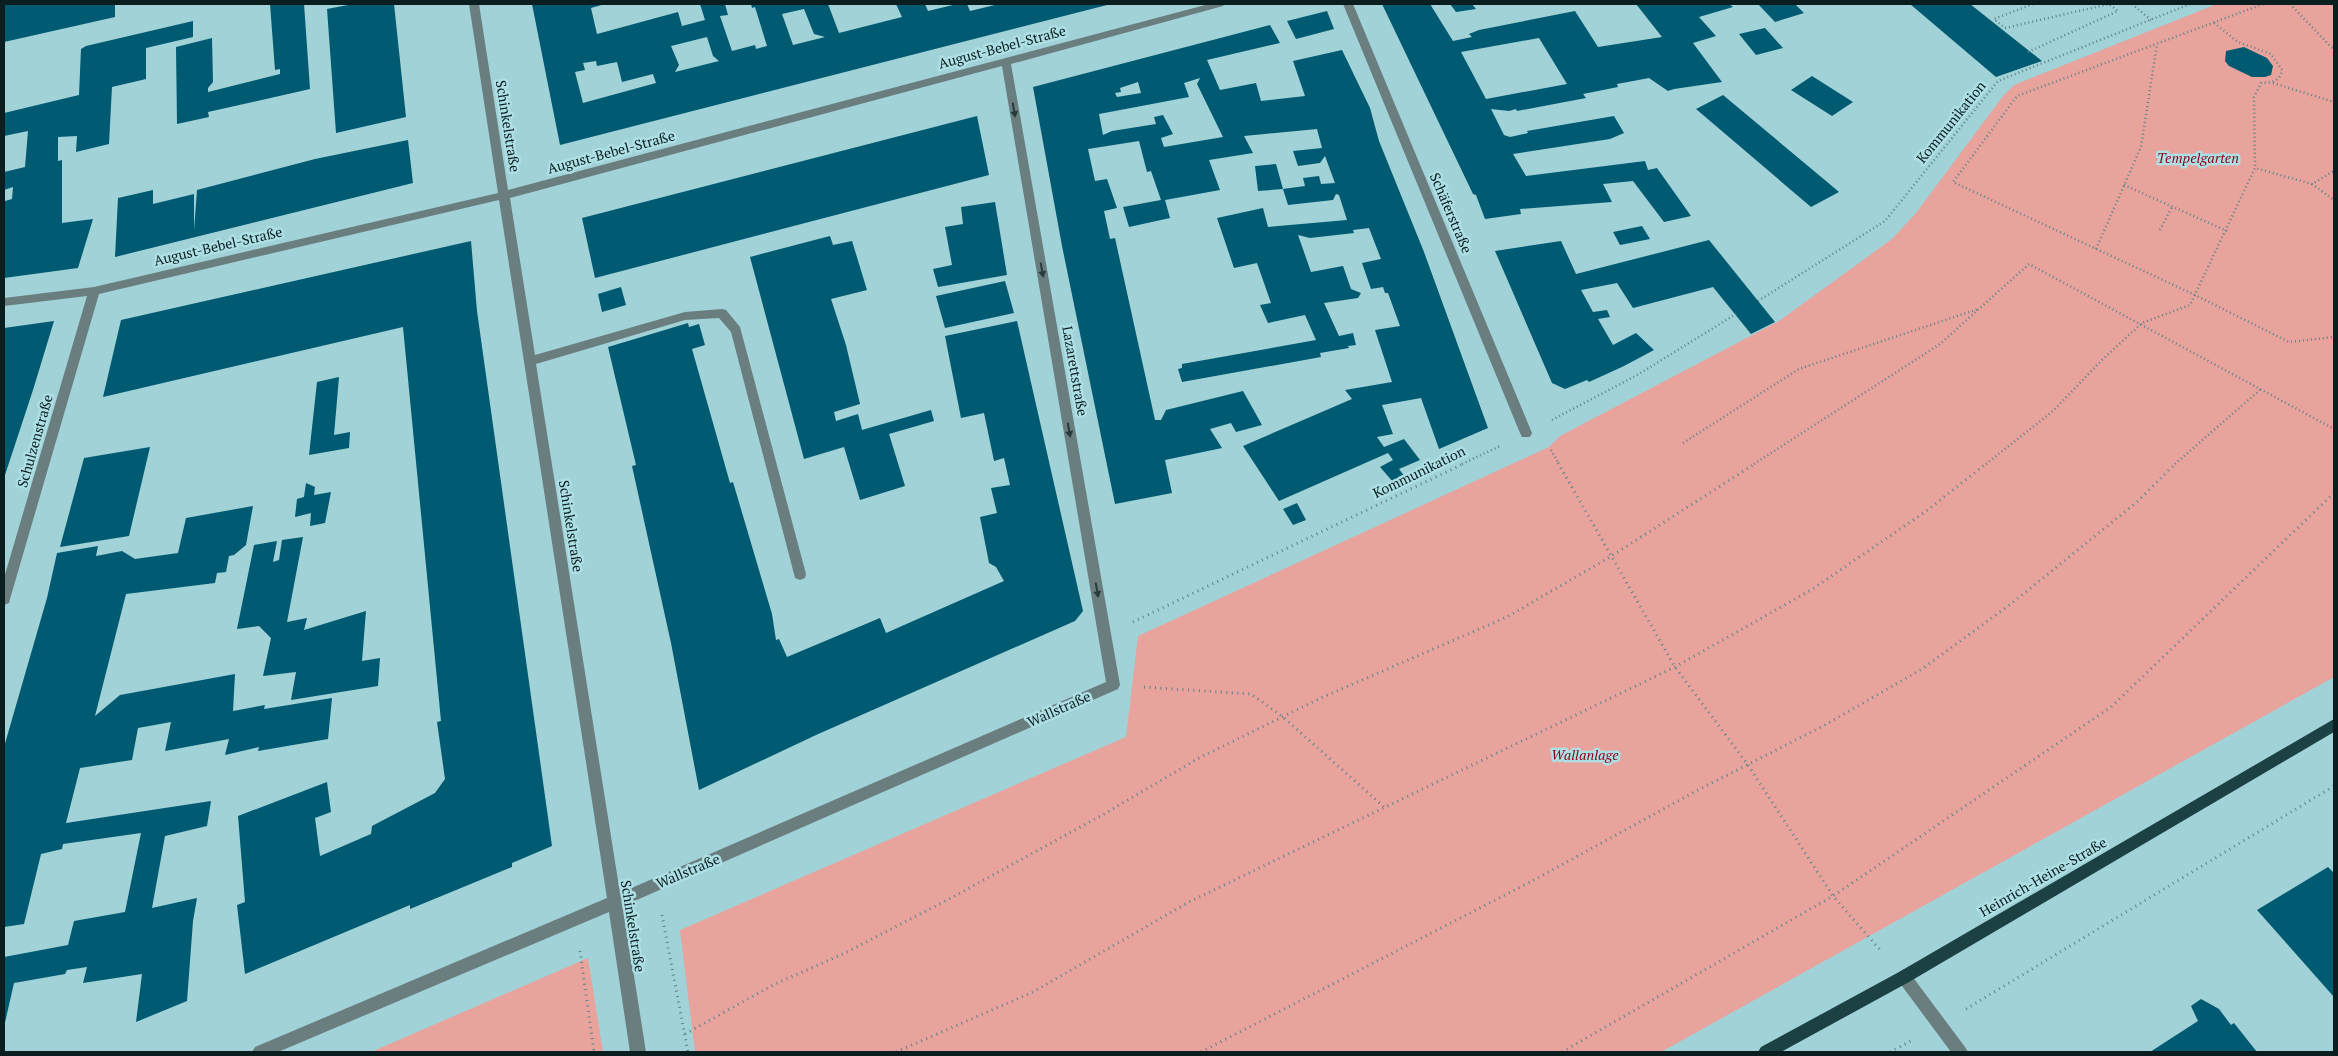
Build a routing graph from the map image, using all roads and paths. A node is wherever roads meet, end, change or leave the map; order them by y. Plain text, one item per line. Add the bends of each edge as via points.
1 (474, 4) edge
2 (1220, 4) edge
3 (1348, 4) edge
4 (2033, 4) edge
5 (2109, 4) edge
6 (2132, 4) edge
7 (2190, 4) edge
8 (2263, 4) edge
9 (2290, 4) edge
10 (2151, 20) junction
11 (2214, 23) junction
12 (2157, 44) junction
13 (2334, 50) edge
14 (2028, 52) dead end
15 (1006, 62) junction
16 (2273, 82) junction
17 (2334, 102) edge
18 (2255, 168) junction
19 (2334, 171) edge
20 (2312, 184) junction
21 (2124, 185) junction
22 (503, 194) junction
23 (2334, 200) edge
24 (2172, 207) junction
25 (2160, 230) dead end
26 (2227, 231) junction
27 (2096, 249) junction
28 (94, 291) junction
29 (2195, 295) junction
30 (4, 302) edge
31 (1758, 302) dead end
32 (1981, 308) junction
33 (1736, 314) dead end
34 (2142, 323) junction
35 (2334, 337) edge
36 (530, 361) junction
37 (2261, 389) junction
38 (2334, 429) edge
39 (1530, 432) junction
40 (1683, 442) dead end
41 (2334, 493) edge
42 (1610, 557) junction
43 (800, 574) dead end
44 (4, 599) edge
45 (1105, 635) junction
46 (1675, 667) junction
47 (1113, 685) junction
48 (1283, 717) junction
49 (2334, 725) edge
50 (1748, 765) junction
51 (2334, 786) edge
52 (1384, 807) junction
53 (656, 885) junction
54 (1833, 896) junction
55 (614, 902) junction
56 (575, 918) junction
57 (1904, 977) junction
58 (1940, 1025) junction
59 (685, 1034) junction
60 (260, 1052) edge
61 (594, 1052) edge
62 (638, 1052) edge
63 (688, 1052) edge
64 (896, 1052) edge
65 (1201, 1052) edge
66 (1562, 1052) edge
67 (1766, 1052) edge
68 (1890, 1052) edge
69 (1960, 1052) edge

1 - 22 street, Schinkelstraße
2 - 15 street, August-Bebel-Straße
3 - 39 street, Schäferstraße
4 - 5 path via 1994,19 2005,28
5 - 14 path via 2118,11
6 - 10 path
7 - 10 path, Kommunikation
8 - 11 path
9 - 13 path
10 - 31 path, Kommunikation via 1998,82 1885,221
11 - 12 path
11 - 16 path via 2240,44 2262,49 2278,61 2283,74
12 - 21 path via 2141,147
12 - 27 path via 2017,96 1953,182
15 - 22 street, August-Bebel-Straße via 586,175
15 -> 45 street, Lazarettstraße
16 - 17 path
16 - 18 path via 2260,83 2254,97
18 - 20 path
18 - 26 path
19 - 20 path
20 - 23 path
21 - 24 path
21 - 27 path
22 - 28 street, August-Bebel-Straße
22 - 36 street, Schinkelstraße
24 - 25 path
24 - 26 path
26 - 29 path
27 - 29 path
28 - 30 street, August-Bebel-Straße
28 - 44 street, Schulzenstraße
29 - 34 path via 2190,305
29 - 35 path via 2289,342
32 - 34 path via 2029,264
32 - 40 path via 1799,369
32 - 42 path via 1940,344
33 - 39 path, Kommunikation via 1639,374
34 - 37 path
34 - 46 path via 2053,411 1925,512 1811,590
36 - 43 street via 685,316 722,313 736,330
36 - 55 street, Schinkelstraße
37 - 38 path
37 - 50 path via 2184,455 2137,502 1970,635 1922,669 1826,726
39 - 42 path via 1549,447
39 - 45 path, Kommunikation
41 - 54 path via 2111,707
42 - 46 path
42 - 48 path via 1507,617
45 - 47 street, Lazarettstraße
46 - 50 path
46 - 52 path
47 - 48 path via 1251,694
47 - 53 street, Wallstraße
48 - 52 path
48 - 59 path via 1199,758 951,898 847,952 773,985
49 - 57 main road, Heinrich-Heine-Straße
50 - 54 path
50 - 65 path
51 - 58 path
52 - 64 path via 1189,902 1033,992
53 - 55 street, Wallstraße
53 - 59 path
54 - 57 path
54 - 66 path
55 - 56 street, Wallstraße
55 - 62 street, Schinkelstraße
56 - 60 street, Wallstraße
56 - 61 path
57 - 58 street
57 - 67 main road, Heinrich-Heine-Straße
58 - 68 path
58 - 69 street
59 - 63 path

